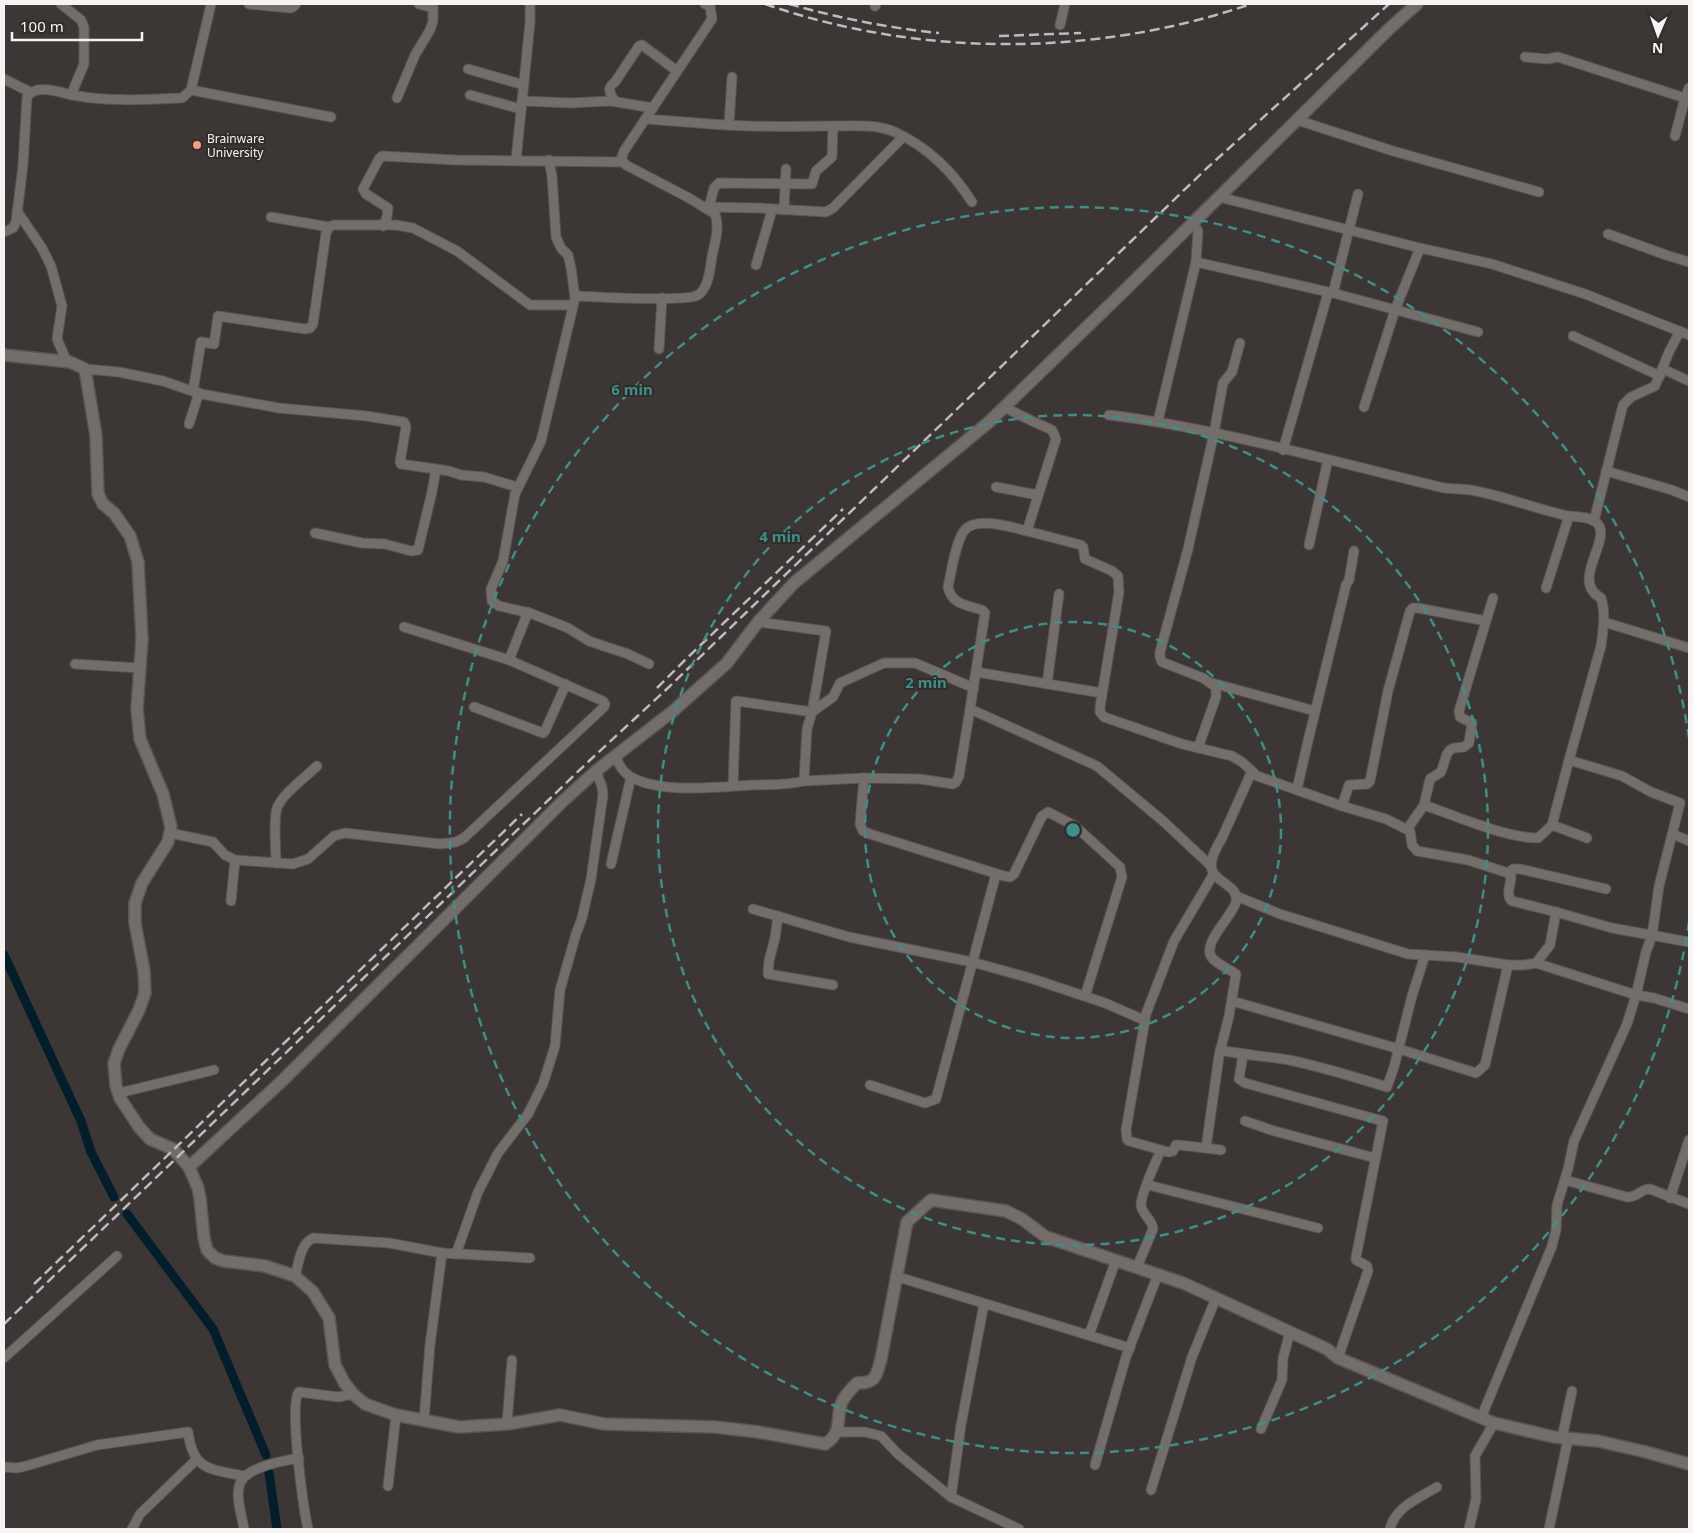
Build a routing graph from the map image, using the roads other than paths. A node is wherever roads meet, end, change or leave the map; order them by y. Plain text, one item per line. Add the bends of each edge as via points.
1 (61, 4) edge
2 (211, 4) edge
3 (248, 4) edge
4 (296, 4) edge
5 (419, 4) edge
6 (530, 4) edge
7 (705, 4) edge
8 (1065, 4) edge
9 (1417, 4) edge
10 (433, 6) edge
11 (1060, 25) dead end
12 (1525, 57) dead end
13 (468, 69) dead end
14 (677, 71) junction
15 (732, 77) dead end
16 (4, 79) edge
17 (524, 85) junction
18 (1689, 88) edge
19 (191, 90) junction
20 (30, 92) junction
21 (71, 95) junction
22 (470, 95) dead end
23 (397, 98) dead end
24 (1685, 98) junction
25 (614, 101) junction
26 (522, 105) junction
27 (653, 108) junction
28 (331, 117) dead end
29 (645, 119) junction
30 (1297, 120) junction
31 (729, 125) junction
32 (833, 126) junction
33 (1675, 136) dead end
34 (903, 137) junction
35 (516, 160) junction
36 (549, 160) junction
37 (622, 162) junction
38 (786, 169) dead end
39 (785, 184) junction
40 (1540, 192) dead end
41 (1358, 194) dead end
42 (1219, 197) junction
43 (972, 202) dead end
44 (707, 208) junction
45 (772, 210) junction
46 (784, 210) junction
47 (17, 211) junction
48 (270, 217) dead end
49 (1193, 222) junction
50 (329, 226) junction
51 (383, 226) junction
52 (1349, 229) junction
53 (4, 232) edge
54 (1608, 234) dead end
55 (1420, 248) junction
56 (1196, 262) junction
57 (1689, 262) edge
58 (756, 264) dead end
59 (1331, 293) junction
60 (662, 298) junction
61 (573, 301) junction
62 (1395, 310) junction
63 (1680, 331) junction
64 (1478, 332) dead end
65 (1689, 335) edge
66 (1573, 336) dead end
67 (1240, 343) dead end
68 (659, 349) dead end
69 (4, 354) edge
70 (66, 362) junction
71 (85, 369) junction
72 (1661, 372) junction
73 (1689, 381) edge
74 (196, 392) junction
75 (1004, 407) junction
76 (1364, 407) dead end
77 (1109, 415) dead end
78 (1158, 421) junction
79 (189, 424) dead end
80 (1214, 433) junction
81 (1283, 450) junction
82 (1328, 460) junction
83 (436, 469) junction
84 (1606, 471) junction
85 (517, 487) junction
86 (996, 487) dead end
87 (1038, 495) junction
88 (1689, 497) edge
89 (1569, 516) junction
90 (1594, 521) junction
91 (1027, 531) junction
92 (315, 533) dead end
93 (1310, 545) dead end
94 (1354, 551) dead end
95 (1546, 588) dead end
96 (1059, 594) dead end
97 (1493, 598) dead end
98 (528, 612) junction
99 (1486, 621) junction
100 (758, 622) junction
101 (1604, 622) junction
102 (404, 627) dead end
103 (1689, 648) edge
104 (509, 660) junction
105 (75, 664) dead end
106 (649, 664) dead end
107 (140, 668) junction
108 (976, 672) junction
109 (1210, 682) junction
110 (566, 684) junction
111 (1047, 684) junction
112 (974, 688) junction
113 (1102, 693) junction
114 (474, 707) dead end
115 (970, 709) junction
116 (1316, 711) junction
117 (812, 712) junction
118 (1198, 748) junction
119 (615, 756) junction
120 (1569, 760) junction
121 (317, 766) dead end
122 (596, 771) junction
123 (1252, 771) junction
124 (631, 777) junction
125 (864, 778) junction
126 (804, 781) junction
127 (733, 786) junction
128 (1297, 789) junction
129 (1685, 803) edge
130 (1424, 805) junction
131 (1342, 806) junction
132 (1552, 826) junction
133 (1408, 828) junction
134 (170, 833) junction
135 (1673, 834) junction
136 (1587, 838) dead end
137 (1689, 841) edge
138 (235, 860) junction
139 (276, 863) junction
140 (611, 864) dead end
141 (1212, 870) junction
142 (996, 874) junction
143 (1508, 874) junction
144 (1606, 889) dead end
145 (1236, 896) junction
146 (231, 901) dead end
147 (753, 909) dead end
148 (1556, 912) junction
149 (778, 916) junction
150 (1652, 936) junction
151 (1689, 942) edge
152 (1425, 955) junction
153 (972, 962) junction
154 (1536, 963) junction
155 (1508, 964) junction
156 (833, 985) dead end
157 (1636, 995) junction
158 (1085, 996) junction
159 (1232, 1002) junction
160 (1689, 1009) edge
161 (1144, 1020) junction
162 (1399, 1049) junction
163 (1220, 1050) junction
164 (1243, 1055) junction
165 (214, 1070) dead end
166 (870, 1085) dead end
167 (118, 1093) junction
168 (1246, 1121) dead end
169 (1689, 1140) edge
170 (1206, 1148) junction
171 (1161, 1150) junction
172 (1221, 1150) dead end
173 (1375, 1158) junction
174 (189, 1167) junction
175 (1565, 1180) junction
176 (1148, 1185) junction
177 (1670, 1198) junction
178 (1689, 1204) edge
179 (1318, 1228) dead end
180 (442, 1253) junction
181 (456, 1254) junction
182 (117, 1256) dead end
183 (530, 1258) dead end
184 (1116, 1260) junction
185 (1137, 1267) junction
186 (1158, 1274) junction
187 (295, 1276) junction
188 (895, 1276) junction
189 (1216, 1298) junction
190 (984, 1304) junction
191 (1290, 1332) junction
192 (1089, 1335) junction
193 (1130, 1348) junction
194 (4, 1358) edge
195 (1338, 1358) junction
196 (512, 1360) dead end
197 (1572, 1391) dead end
198 (353, 1394) junction
199 (396, 1415) junction
200 (1481, 1418) junction
201 (424, 1420) junction
202 (1494, 1423) junction
203 (507, 1424) junction
204 (1261, 1429) dead end
205 (837, 1432) junction
206 (1565, 1438) junction
207 (299, 1458) junction
208 (196, 1460) junction
209 (1689, 1464) edge
210 (1095, 1465) dead end
211 (4, 1466) edge
212 (244, 1476) junction
213 (388, 1486) dead end
214 (1437, 1487) dead end
215 (1151, 1490) dead end
216 (951, 1497) junction
217 (132, 1529) edge
218 (244, 1529) edge
219 (308, 1529) edge
220 (1019, 1529) edge
221 (1390, 1529) edge
222 (1469, 1529) edge
223 (1550, 1529) edge

1 - 21 street via 81,20 84,27 84,64
2 - 19 street
3 - 4 street via 290,8
5 - 10 street
6 - 17 street
7 - 14 street via 710,6 712,19
8 - 11 street
9 - 30 street
10 - 23 street via 430,30 415,55
12 - 24 street via 1547,60 1558,57
13 - 17 street
14 - 25 street via 639,46 609,87
14 - 27 street
15 - 31 street
16 - 20 street
17 - 26 street
18 - 24 street
19 - 21 street via 182,98 111,100
19 - 28 street
20 - 21 street via 36,89
20 - 47 street
22 - 26 street
24 - 33 street
25 - 26 street
25 - 27 street
26 - 35 street
27 - 29 street
29 - 31 street
29 - 37 street via 624,151
30 - 40 street
30 - 42 street
31 - 32 street
32 - 34 street via 885,129
32 - 39 street via 832,157 816,171 814,182
34 - 43 street via 932,154 946,167
34 - 46 street via 834,208 826,212
35 - 36 street
35 - 51 street via 382,156 364,190 388,208
36 - 37 street
36 - 61 street via 556,237 572,268
37 - 44 street
38 - 39 street
39 - 44 street via 718,184
39 - 46 street
41 - 52 street
42 - 49 street
42 - 52 street
44 - 45 street
44 - 60 street via 718,221 709,275 702,291 697,296
45 - 46 street
45 - 58 street
47 - 53 street via 13,228
47 - 70 street via 51,266 62,306 57,339
48 - 50 street
49 - 56 street via 1198,231
49 - 75 street
50 - 51 street
50 - 74 street via 310,328 305,330 218,316 214,344 201,342
51 - 61 street via 413,228 447,245 530,304
52 - 55 street
52 - 59 street
54 - 57 street
55 - 62 street
55 - 63 street via 1492,264 1585,294
56 - 59 street
56 - 78 street
59 - 62 street
59 - 81 street
60 - 61 street via 579,296
60 - 68 street
61 - 85 street via 541,441
62 - 64 street
62 - 76 street
63 - 65 street
63 - 72 street
66 - 72 street
67 - 80 street via 1232,372 1223,383
69 - 70 street
70 - 71 street
71 - 74 street via 163,381
71 - 107 street via 96,436 98,494 130,536 138,562 142,639
72 - 73 street
72 - 84 street via 1652,389 1631,397 1623,405
74 - 79 street
74 - 83 street via 285,409 404,422 401,464
75 - 87 street via 1055,434
75 - 100 street via 932,471 794,584
77 - 78 street
78 - 80 street
80 - 81 street
80 - 109 street via 1188,549 1160,652 1162,662
81 - 82 street
82 - 89 street via 1444,488 1471,490
82 - 93 street
83 - 85 street via 484,477
83 - 92 street via 418,550
84 - 88 street
84 - 90 street
85 - 98 street via 503,561 491,592 492,601 497,605
86 - 87 street
87 - 91 street
89 - 90 street
89 - 95 street
90 - 101 street via 1600,531 1589,583 1593,594 1601,598
91 - 108 street via 979,523 965,529 960,537 948,587 955,601 985,614
91 - 113 street via 1081,545 1085,559 1118,576 1119,592
94 - 116 street
96 - 111 street
97 - 99 street
98 - 104 street
98 - 106 street via 568,628 589,641
99 - 130 street via 1460,711 1460,717 1472,723 1469,743 1447,754 1441,772 1430,778
99 - 131 street via 1418,608 1410,611 1388,691 1370,781 1349,785
100 - 117 street via 826,631
100 - 119 street via 727,663 673,712
101 - 103 street
101 - 120 street via 1601,646
102 - 104 street
104 - 110 street
105 - 107 street
107 - 134 street via 137,709 140,739 163,794
108 - 111 street
108 - 112 street
109 - 116 street
109 - 118 street via 1216,687 1216,697
110 - 114 street via 543,732
110 - 139 street via 603,701 604,707 464,838 440,844 345,833 334,836 301,863
111 - 113 street
112 - 115 street
112 - 117 street via 915,662 884,663 840,683 833,697
113 - 118 street via 1100,712 1104,717
115 - 125 street via 959,776 953,784 920,779
115 - 141 street via 1098,766 1164,821
116 - 128 street
117 - 126 street via 807,729
117 - 127 street via 736,702
118 - 123 street via 1232,756
119 - 122 street
119 - 124 street via 623,771
120 - 129 street via 1622,776 1651,792
120 - 132 street
121 - 139 street via 278,807
122 - 174 street
122 - 181 street via 603,795 595,856 582,918 560,990 555,1046 543,1084 528,1114 498,1152 478,1192
123 - 128 street via 1257,776
123 - 141 street via 1214,852
124 - 127 street via 672,787
124 - 140 street
125 - 126 street
125 - 142 street via 860,817 863,831
126 - 127 street via 787,786
128 - 131 street
129 - 135 street
130 - 132 street via 1529,838 1538,838
130 - 133 street
131 - 133 street via 1368,812
132 - 136 street
133 - 143 street via 1417,851 1468,860
134 - 138 street via 213,842
134 - 167 street via 168,842 142,883 135,903 145,993 114,1063
135 - 137 street
135 - 150 street via 1659,886
138 - 139 street
138 - 146 street
141 - 145 street
141 - 161 street via 1174,941
142 - 153 street
142 - 158 street via 1010,877 1014,874 1042,816 1048,812 1074,826 1120,867 1122,877
143 - 144 street via 1513,869 1520,869
143 - 148 street via 1511,876 1508,894 1512,902
145 - 152 street via 1308,923 1408,954
145 - 159 street via 1232,910 1212,940 1210,952 1213,959 1236,974
147 - 149 street
148 - 150 street
148 - 154 street via 1550,945
149 - 153 street via 849,937
149 - 156 street via 768,974
150 - 151 street
150 - 157 street
152 - 155 street
152 - 162 street
153 - 158 street
153 - 166 street via 936,1099 925,1103
154 - 155 street
154 - 157 street
155 - 162 street via 1485,1065 1476,1073
157 - 160 street
157 - 175 street via 1627,1024 1574,1141
158 - 161 street
159 - 162 street
159 - 163 street
161 - 171 street via 1126,1135 1129,1141
162 - 164 street via 1387,1087 1288,1060
163 - 164 street
163 - 170 street
164 - 173 street via 1239,1079 1245,1083 1383,1121
165 - 167 street
167 - 174 street via 150,1139 173,1149
168 - 173 street
169 - 177 street
170 - 171 street via 1178,1144 1171,1152
170 - 172 street
171 - 176 street
173 - 195 street via 1356,1257 1368,1271
174 - 187 street via 199,1193 204,1238 215,1258 265,1266
175 - 177 street via 1627,1197 1636,1196 1645,1189
175 - 200 street via 1557,1205 1552,1246
176 - 179 street
176 - 185 street via 1141,1207 1153,1225
177 - 178 street
180 - 181 street
180 - 187 street via 389,1243 313,1238 303,1246
180 - 201 street
181 - 183 street
182 - 194 street
184 - 185 street
184 - 188 street via 1046,1237 1006,1211 931,1200 907,1222
184 - 192 street
185 - 186 street
186 - 189 street
186 - 193 street
187 - 198 street via 326,1311 335,1365
188 - 190 street
188 - 205 street via 877,1374 868,1383 857,1383 842,1402
189 - 191 street
189 - 215 street via 1194,1352
190 - 192 street
190 - 216 street
191 - 195 street
191 - 204 street via 1283,1358 1282,1380
192 - 193 street
193 - 210 street
195 - 200 street
196 - 203 street
197 - 206 street
198 - 199 street via 365,1404
198 - 207 street via 338,1397 297,1392 294,1404
199 - 201 street
199 - 213 street
200 - 202 street
201 - 203 street via 459,1427
202 - 206 street
202 - 222 street via 1475,1456 1476,1499
203 - 205 street via 560,1415 604,1424 715,1427 826,1444
205 - 216 street via 866,1432 881,1436
206 - 209 street via 1598,1441
206 - 223 street
207 - 212 street via 270,1464
207 - 219 street
208 - 211 street via 188,1432 97,1445 17,1468
208 - 212 street via 202,1465
208 - 217 street via 140,1514
212 - 218 street via 238,1498
214 - 221 street via 1402,1508
216 - 220 street

